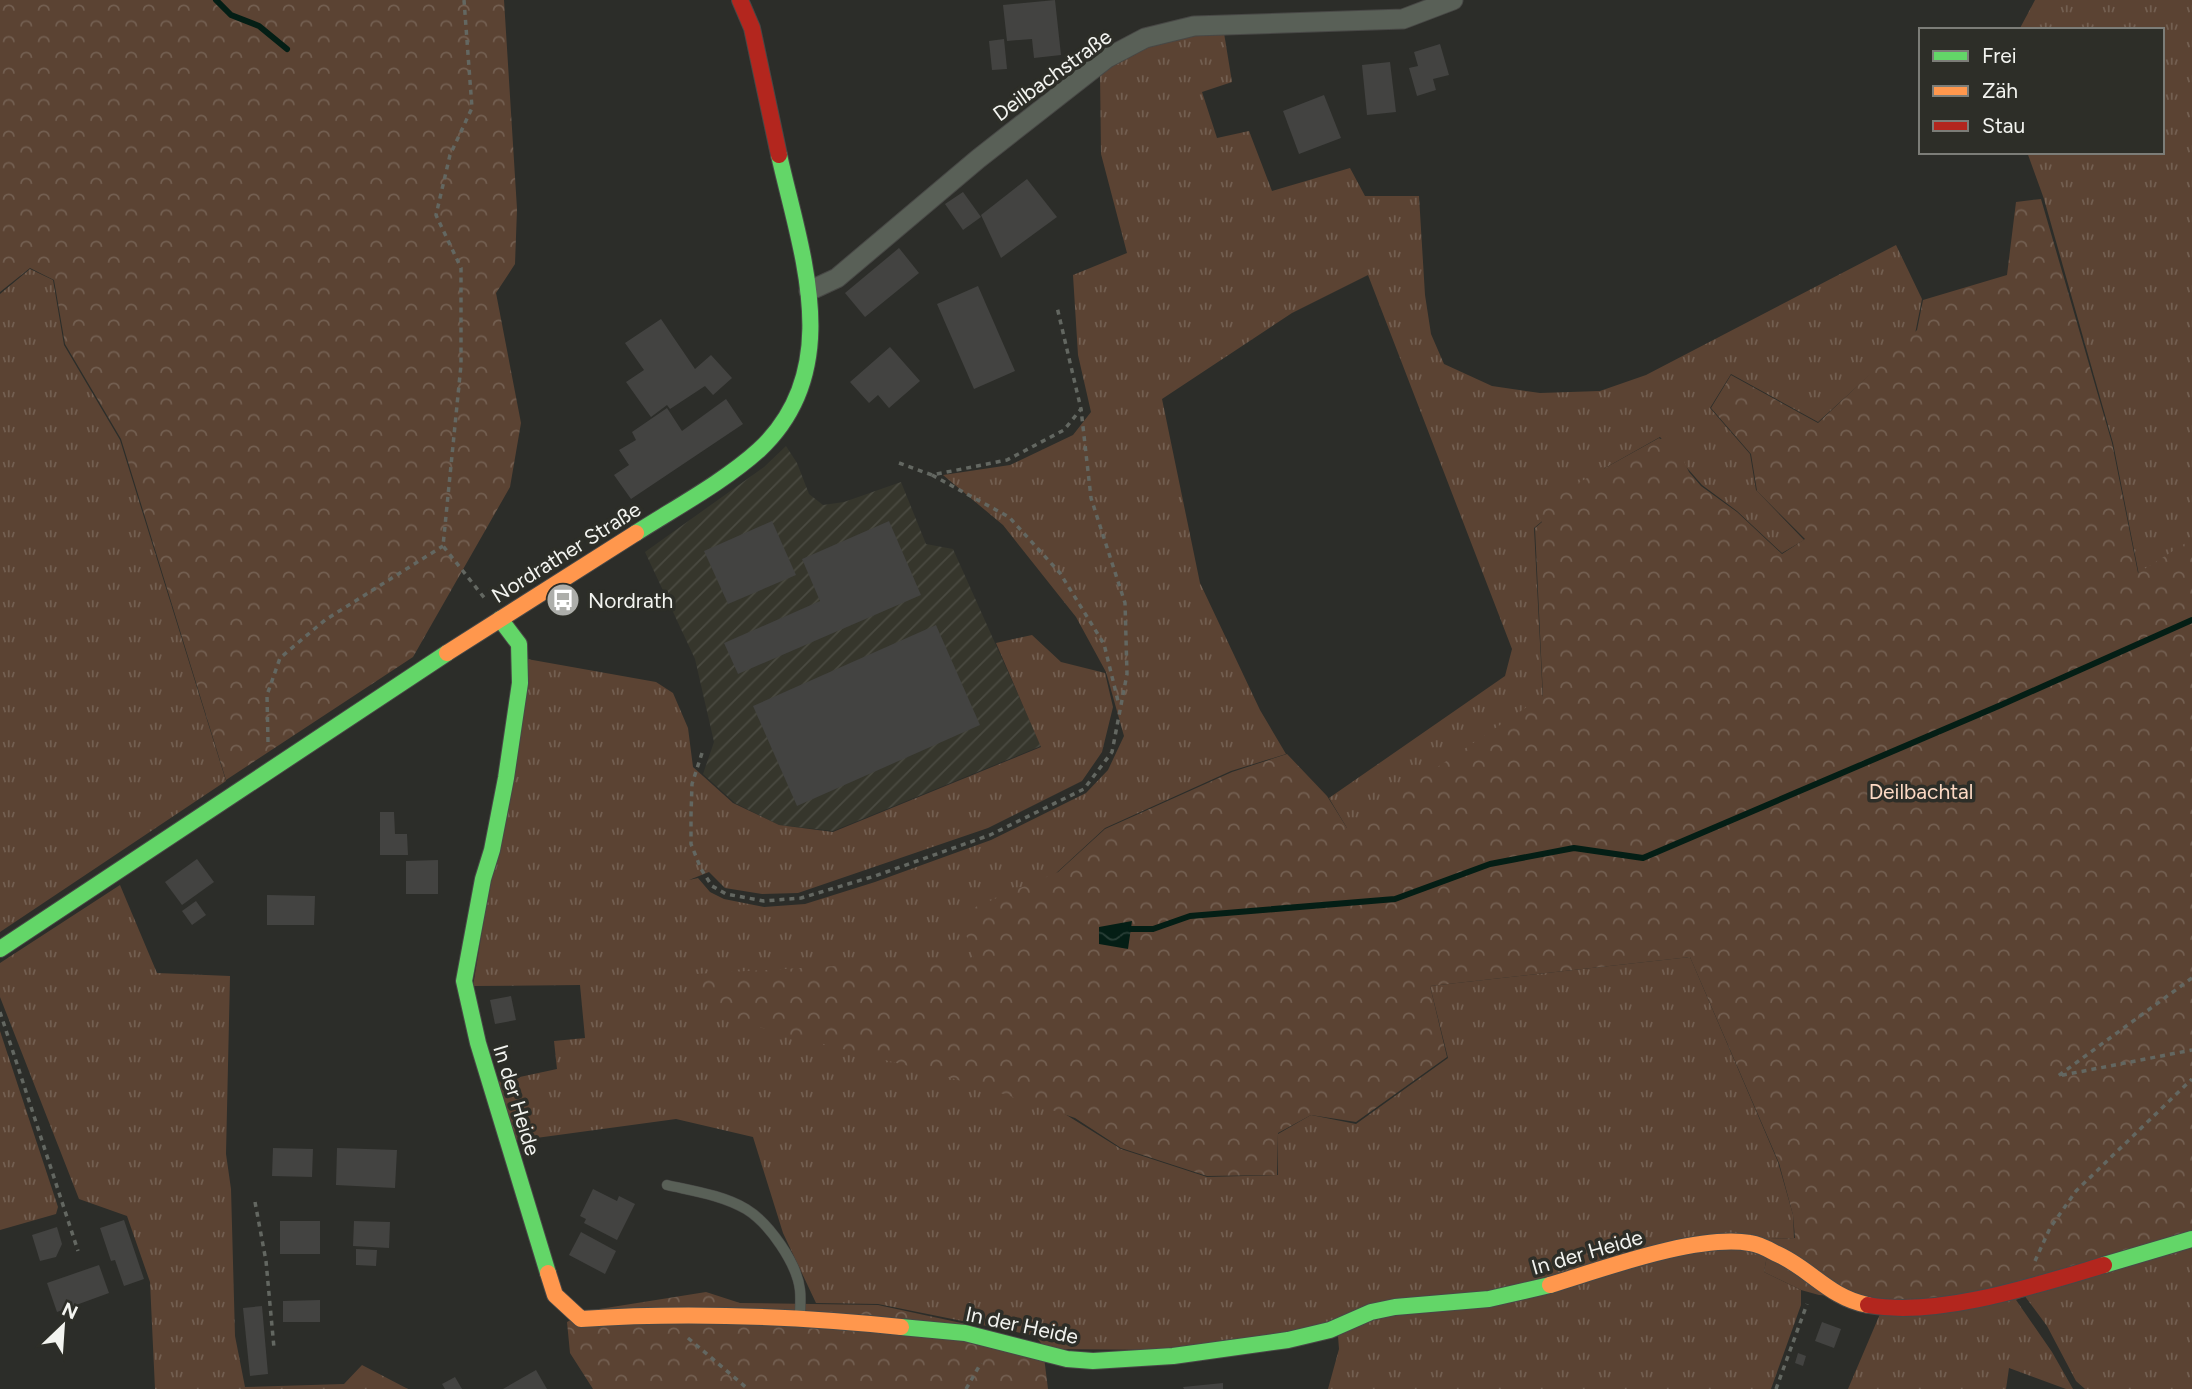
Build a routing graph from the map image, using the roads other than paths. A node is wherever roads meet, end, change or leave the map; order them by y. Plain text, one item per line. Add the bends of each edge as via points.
1 (740, 0) edge
2 (1453, 0) edge
3 (809, 291) junction
4 (500, 619) junction
5 (0, 949) edge
6 (667, 1185) dead end
7 (2192, 1239) edge
8 (800, 1318) junction

1 - 3 street, Nordrather Straße via 752,28
2 - 3 street, Deilbachstraße via 1403,19 1194,26 1145,38 1107,58 837,278
3 - 4 street, Nordrather Straße via 811,343 803,386 785,420 759,450
4 - 5 street, Nordrather Straße
4 - 8 street, In der Heide via 519,644 520,683 506,778 464,981 478,1043 555,1295 585,1320 657,1314
6 - 8 lane via 747,1210 774,1236 795,1270
7 - 8 street, In der Heide via 2013,1292 1883,1307 1835,1294 1779,1254 1751,1243 1718,1242 1666,1251 1489,1299 1371,1312 1330,1330 1242,1348 1093,1361 1067,1359 965,1333

